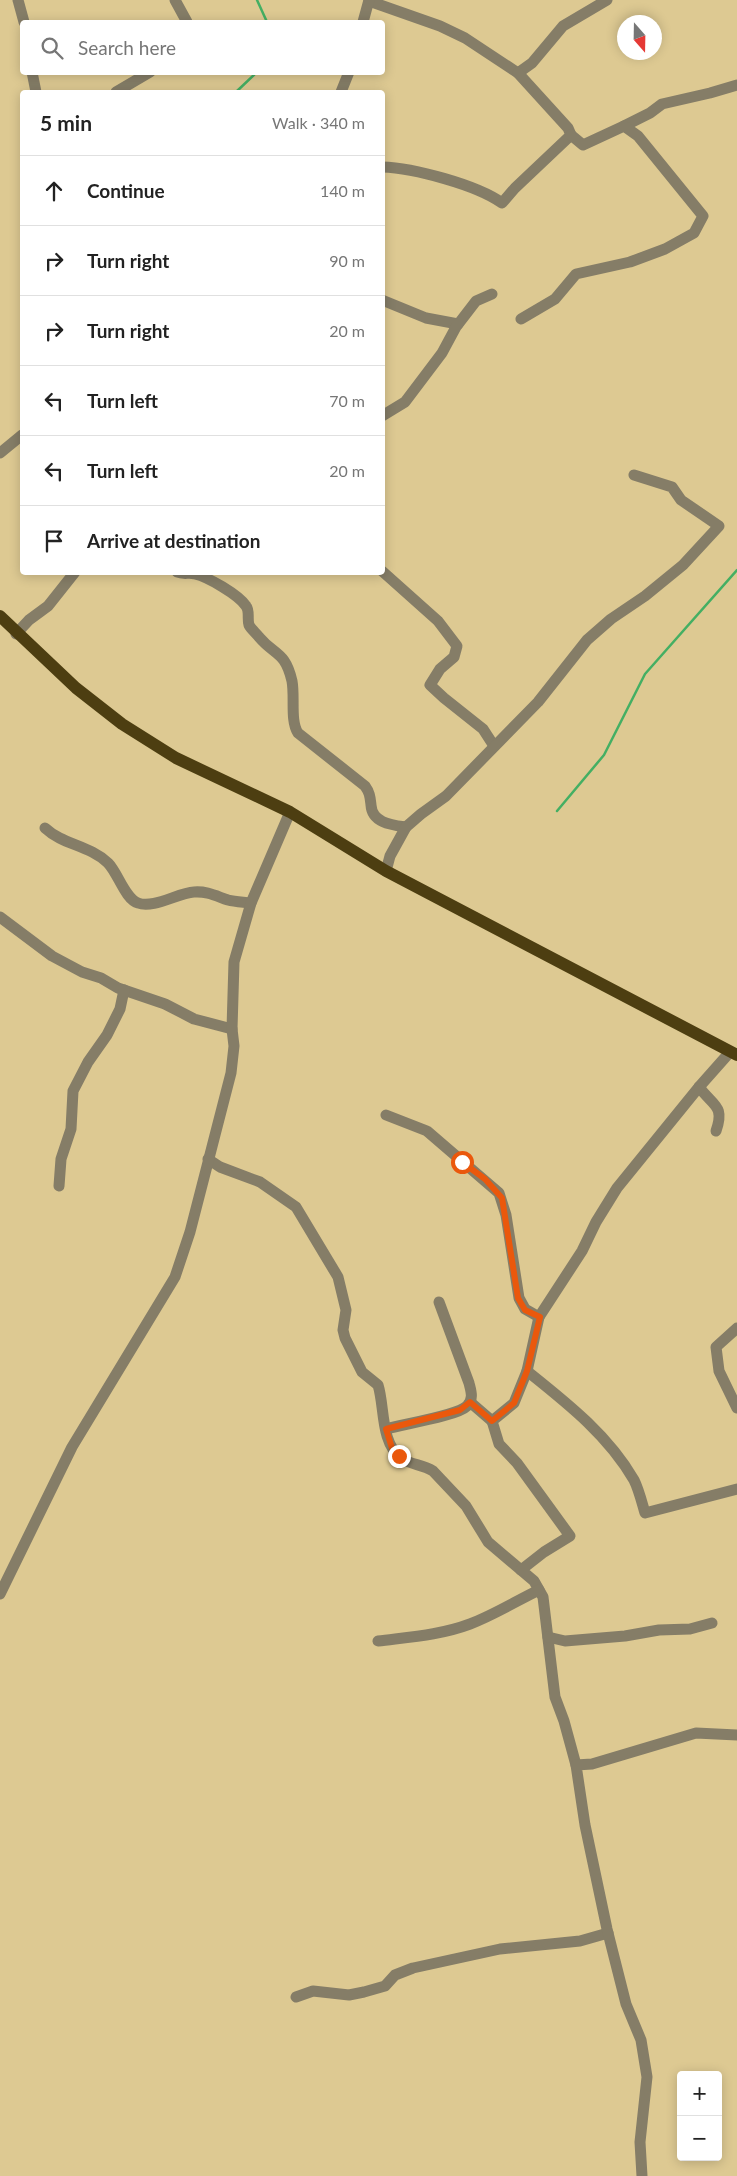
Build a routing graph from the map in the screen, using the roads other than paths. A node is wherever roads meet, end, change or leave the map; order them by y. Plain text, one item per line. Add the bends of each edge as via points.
1 (18, 0) edge
2 (175, 0) edge
3 (607, 0) edge
4 (369, 1) edge
5 (23, 20) edge
6 (186, 20) edge
7 (364, 20) edge
8 (518, 73) junction
9 (33, 75) edge
10 (145, 75) edge
11 (348, 75) edge
12 (737, 85) edge
13 (36, 90) edge
14 (119, 90) edge
15 (342, 90) edge
16 (624, 126) junction
17 (571, 135) junction
18 (385, 167) edge
19 (492, 294) dead end
20 (385, 301) edge
21 (521, 319) dead end
22 (458, 324) junction
23 (385, 414) edge
24 (20, 437) edge
25 (0, 454) edge
26 (634, 475) dead end
27 (385, 574) edge
28 (73, 575) edge
29 (197, 575) edge
30 (0, 616) edge
31 (16, 634) junction
32 (494, 746) junction
33 (290, 812) junction
34 (406, 827) junction
35 (45, 828) dead end
36 (386, 871) junction
37 (251, 903) junction
38 (0, 917) edge
39 (124, 990) junction
40 (232, 1029) junction
41 (734, 1054) edge
42 (699, 1087) junction
43 (386, 1115) dead end
44 (716, 1131) dead end
45 (208, 1159) junction
46 (59, 1186) dead end
47 (439, 1302) dead end
48 (540, 1317) junction
49 (737, 1328) edge
50 (527, 1371) junction
51 (470, 1402) junction
52 (737, 1408) edge
53 (492, 1421) junction
54 (386, 1429) junction
55 (737, 1489) edge
56 (520, 1570) junction
57 (539, 1590) junction
58 (0, 1594) edge
59 (712, 1623) dead end
60 (548, 1637) junction
61 (378, 1642) dead end
62 (737, 1735) edge
63 (576, 1765) junction
64 (608, 1933) junction
65 (296, 1997) dead end
66 (642, 2176) edge

1 - 5 street
2 - 6 street
3 - 8 street via 563,26 532,63
4 - 7 street
4 - 8 street via 465,38
8 - 17 street
9 - 13 street
10 - 14 street
11 - 15 street
12 - 16 street via 662,104
16 - 17 street via 582,145
16 - 21 street via 638,136 703,216 694,233 665,249 630,262 576,274 554,299
17 - 18 street via 502,203 491,195 455,182
19 - 22 street via 476,302
20 - 22 street via 426,318
22 - 23 street via 442,353 405,402
24 - 25 street
26 - 32 street via 672,487 681,500 719,526 683,565 587,640 538,702
27 - 32 street via 438,620 457,646 454,657 430,685 484,728
28 - 31 street via 48,606
29 - 34 street via 229,590 245,605 249,624 260,639 282,656 289,672 295,705 293,724 298,733 365,786 371,796 372,813 380,821
30 - 31 main road
31 - 33 main road via 122,724 176,758
32 - 34 street via 446,796
33 - 36 main road
33 - 37 street
34 - 36 street via 390,856
35 - 37 street via 54,836 79,845 109,864 138,904 150,904 194,892
36 - 41 main road
37 - 40 street via 234,962
38 - 39 street via 52,956
39 - 40 street via 165,1004 194,1019
39 - 46 street via 108,1035 88,1062 73,1091 71,1129 61,1159
40 - 45 street via 231,1073
41 - 42 street
42 - 44 street via 720,1112
42 - 48 street via 618,1188
43 - 48 street via 426,1131 498,1193 506,1215 518,1298 525,1310
45 - 54 street via 260,1182 296,1207 338,1277 346,1310 345,1338 362,1372 378,1384
45 - 58 street via 175,1277 72,1447
47 - 51 street via 469,1383
48 - 50 street
49 - 52 street via 716,1347 719,1370
50 - 53 street via 514,1403
50 - 55 street via 590,1424 634,1481 645,1513
51 - 53 street
51 - 54 street via 460,1410
53 - 56 street via 498,1444 517,1463 570,1536
54 - 56 street via 392,1448 399,1456 405,1461 428,1467 466,1506 488,1542
56 - 57 street via 534,1581
57 - 60 street via 543,1597
57 - 61 street via 468,1625
59 - 60 street via 690,1629 565,1641
60 - 63 street via 555,1697
62 - 63 street via 696,1733 592,1764
63 - 64 street
64 - 65 street via 580,1941 500,1949 413,1968 395,1975 385,1986 364,1992 349,1995 313,1991
64 - 66 street via 626,2004 641,2040 647,2077 640,2142

